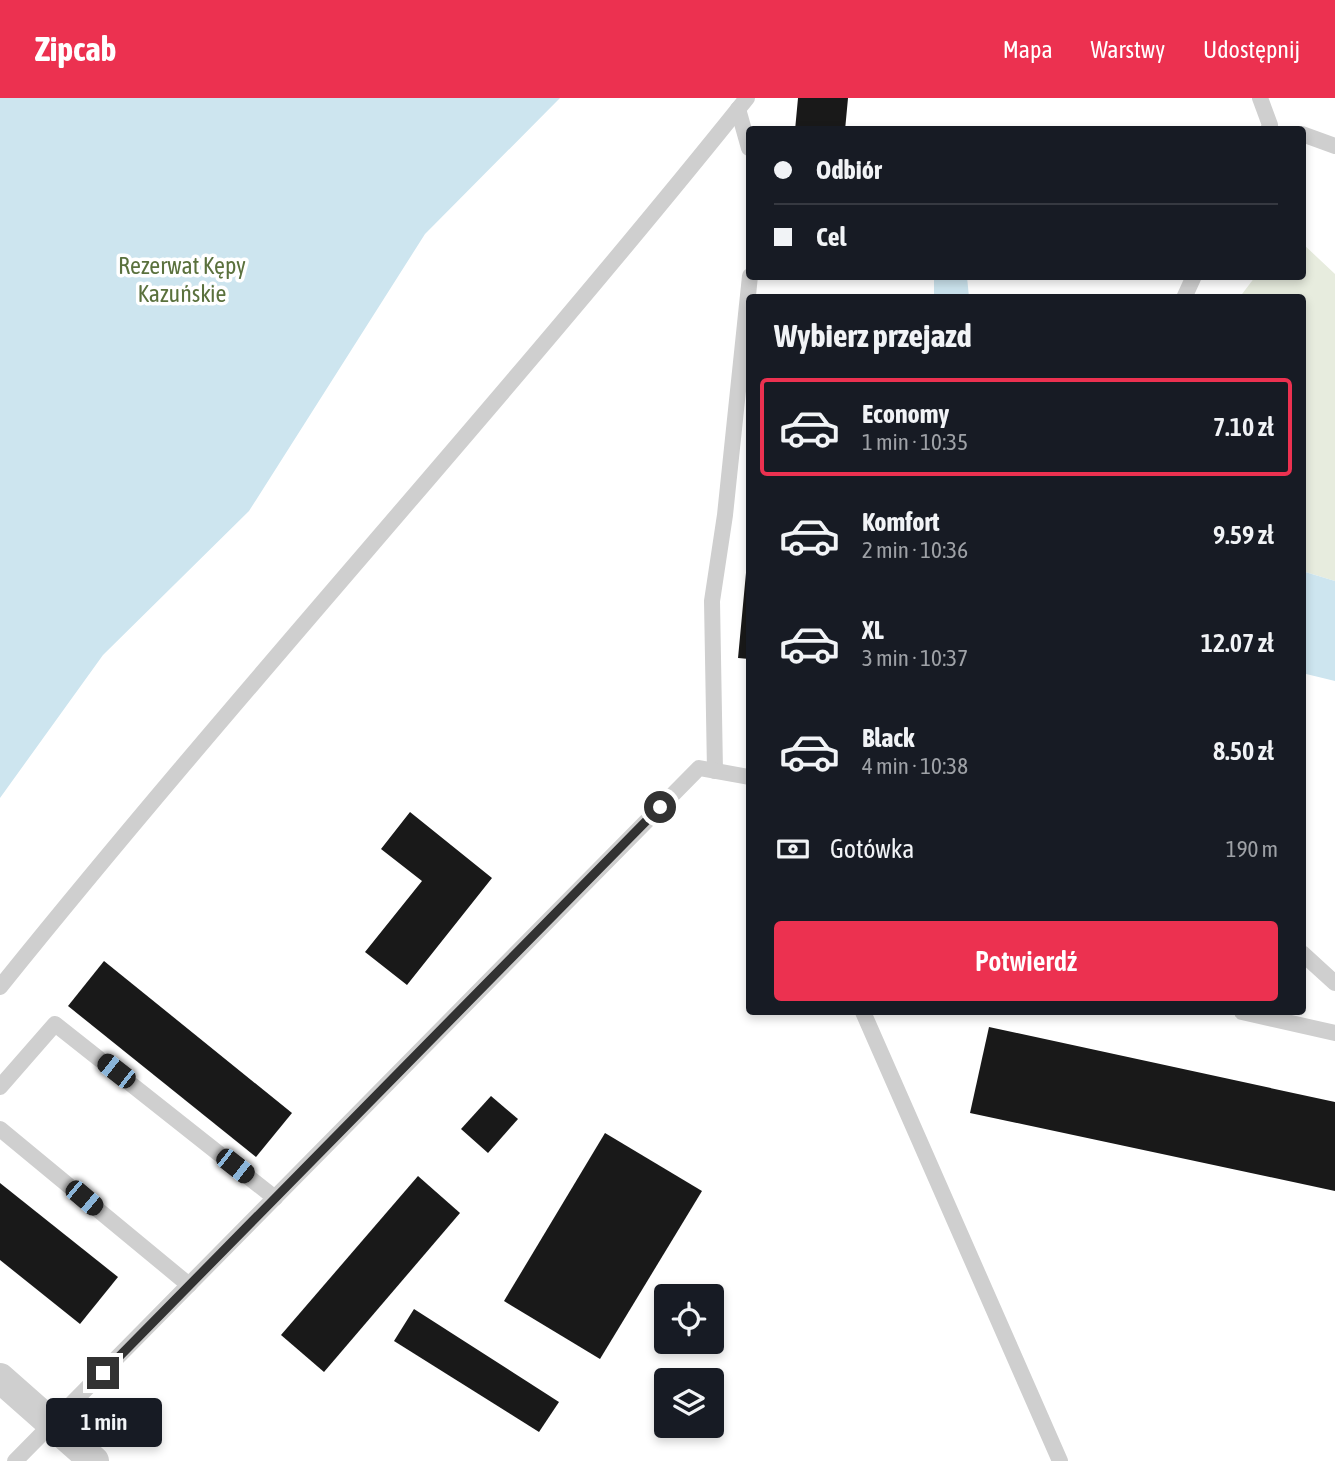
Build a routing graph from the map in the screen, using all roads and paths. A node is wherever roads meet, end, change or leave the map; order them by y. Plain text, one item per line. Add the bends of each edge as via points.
1 (1260, 98) edge
2 (743, 104) edge
3 (746, 126) edge
4 (1273, 126) edge
5 (1306, 135) edge
6 (1335, 146) edge
7 (746, 314) edge
8 (715, 771) junction
9 (746, 776) edge
10 (1306, 957) edge
11 (1335, 983) edge
12 (0, 987) edge
13 (864, 1015) edge
14 (1255, 1015) edge
15 (1335, 1033) edge
16 (0, 1087) edge
17 (0, 1129) edge
18 (275, 1198) junction
19 (189, 1285) junction
20 (0, 1378) edge
21 (51, 1425) junction
22 (15, 1461) edge
23 (94, 1461) edge
24 (1060, 1461) edge

1 - 4 lane
2 - 3 lane
2 - 12 lane via 627,247 115,844
5 - 6 lane
7 - 8 lane via 712,601
8 - 9 lane
8 - 18 lane via 699,768
10 - 11 lane
13 - 24 lane
14 - 15 lane
16 - 18 lane via 55,1024
17 - 19 lane
18 - 19 lane
19 - 21 lane
20 - 21 street
21 - 22 lane
21 - 23 street

